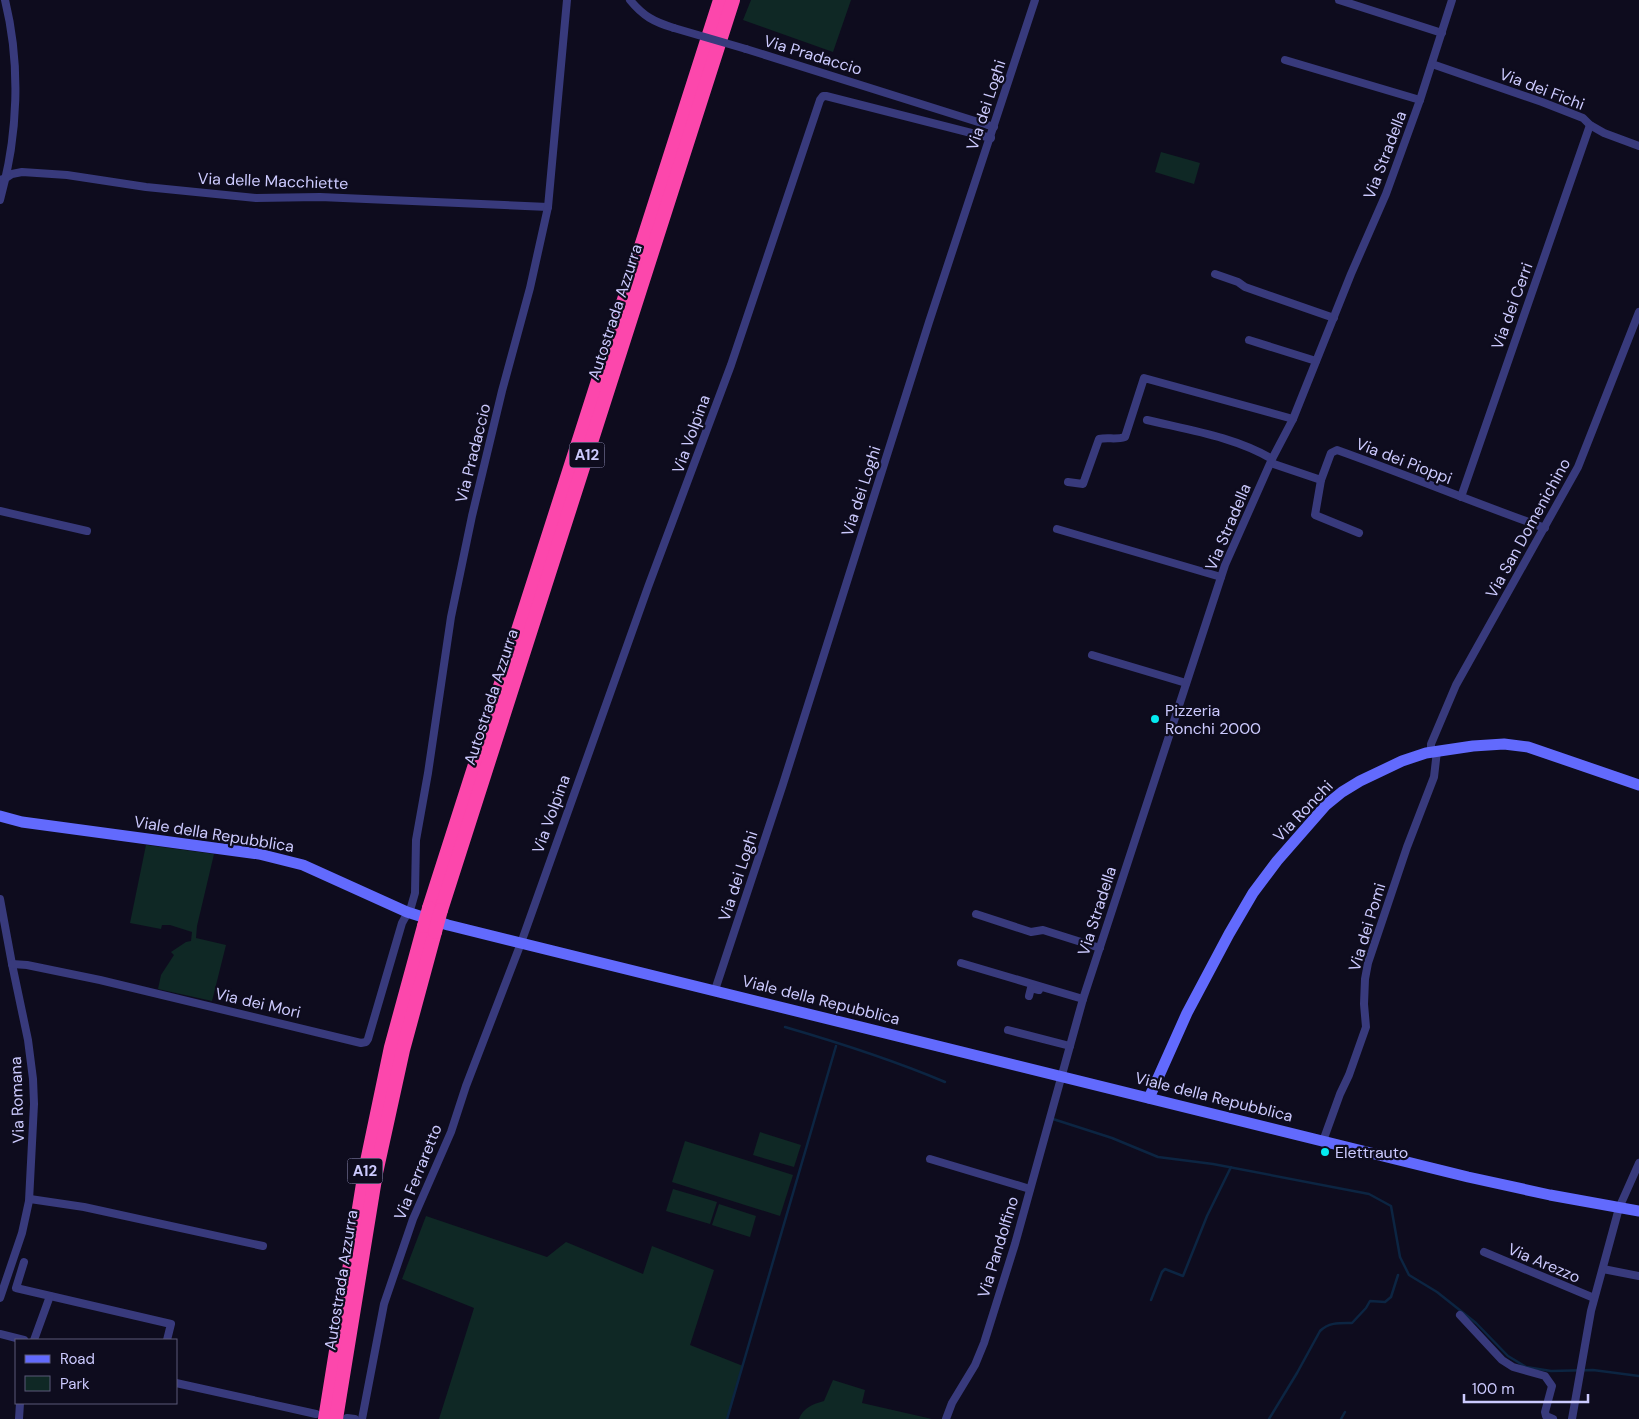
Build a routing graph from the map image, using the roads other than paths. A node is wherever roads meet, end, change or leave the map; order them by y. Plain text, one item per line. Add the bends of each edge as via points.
1 (5, 0) edge
2 (567, 0) edge
3 (630, 0) edge
4 (720, 0) edge
5 (733, 0) edge
6 (1036, 0) edge
7 (1338, 0) edge
8 (1452, 0) edge
9 (1442, 33) junction
10 (1285, 60) dead end
11 (1432, 64) junction
12 (1420, 100) junction
13 (1590, 125) junction
14 (994, 127) junction
15 (991, 138) junction
16 (1639, 146) edge
17 (3, 179) edge
18 (0, 200) edge
19 (548, 207) junction
20 (1215, 274) dead end
21 (1639, 312) edge
22 (1334, 318) junction
23 (1249, 340) dead end
24 (1316, 361) junction
25 (1293, 419) junction
26 (1148, 420) dead end
27 (1272, 461) junction
28 (1321, 480) junction
29 (1068, 482) dead end
30 (1460, 497) junction
31 (0, 511) edge
32 (1057, 528) dead end
33 (1545, 528) junction
34 (87, 532) dead end
35 (1359, 533) dead end
36 (1221, 577) junction
37 (1092, 655) dead end
38 (1186, 683) junction
39 (1434, 751) junction
40 (1639, 785) edge
41 (0, 816) edge
42 (0, 899) edge
43 (435, 909) junction
44 (406, 912) junction
45 (976, 914) dead end
46 (429, 929) junction
47 (521, 943) junction
48 (1100, 948) junction
49 (961, 963) dead end
50 (12, 964) junction
51 (715, 990) junction
52 (1028, 996) dead end
53 (1082, 1001) junction
54 (1008, 1030) dead end
55 (1070, 1046) junction
56 (1060, 1076) junction
57 (1149, 1098) junction
58 (1323, 1141) junction
59 (930, 1160) dead end
60 (1639, 1163) edge
61 (1030, 1189) junction
62 (30, 1199) junction
63 (1619, 1208) junction
64 (1639, 1211) edge
65 (263, 1246) dead end
66 (1484, 1252) dead end
67 (24, 1262) dead end
68 (1603, 1269) junction
69 (1639, 1276) edge
70 (50, 1296) junction
71 (0, 1298) edge
72 (1594, 1298) junction
73 (1460, 1315) dead end
74 (0, 1334) edge
75 (20, 1339) edge
76 (34, 1339) edge
77 (168, 1339) edge
78 (178, 1383) edge
79 (20, 1404) edge
80 (320, 1416) edge
81 (19, 1419) edge
82 (346, 1419) edge
83 (362, 1419) edge
84 (946, 1419) edge
85 (1553, 1419) edge
86 (1572, 1419) edge

1 - 17 street via 16,78 11,147
2 - 19 street, Via Pradaccio
3 - 14 street, Via Pradaccio, bridge via 640,12 658,23
4 - 43 highway, Autostrada Azzurra / A12
5 - 43 highway, Autostrada Azzurra / A12
6 - 14 street, Via dei Loghi
7 - 9 street
8 - 9 street, Via Stradella
9 - 11 street, Via Stradella
10 - 12 street
11 - 12 street, Via Stradella
11 - 13 street, Via dei Fichi via 1542,102 1583,118
12 - 22 street, Via Stradella via 1386,194
13 - 16 street, Via dei Fichi
13 - 30 street, Via dei Cerri
14 - 15 street, Via dei Loghi
15 - 47 street, Via Volpina via 826,96 820,100 731,365
15 - 51 street, Via dei Loghi
17 - 18 street
17 - 19 street, Via delle Macchiette via 22,172 256,198 320,197
19 - 44 street, Via Pradaccio via 472,516 451,617 416,840 415,893
20 - 22 street
21 - 33 street, Via San Domenichino via 1578,467
22 - 24 street, Via Stradella
23 - 24 street
24 - 25 street, Via Stradella
25 - 27 street, Via Stradella
25 - 29 street via 1144,378 1125,437 1099,439 1083,484
26 - 27 street via 1227,440 1263,453
27 - 28 street
27 - 36 street, Via Stradella
28 - 30 street, Via dei Pioppi via 1331,453 1337,450
28 - 35 street, Via dei Pioppi via 1314,515
30 - 33 street, Via dei Pioppi
31 - 34 street
32 - 36 street
33 - 39 street, Via San Domenichino via 1456,685 1431,744
36 - 38 street, Via Stradella
37 - 38 street
38 - 48 street, Via Stradella
39 - 40 main road, Via Ronchi via 1504,744 1528,748
39 - 57 main road, Via Ronchi via 1402,761 1342,792 1326,805 1277,861 1229,934 1187,1013
39 - 58 street, Via dei Pomi via 1434,777 1368,963 1364,1004 1366,1026
41 - 44 main road, Viale della Repubblica via 22,822 280,858 303,865
42 - 50 street, Via Romana
43 - 46 highway, Autostrada Azzurra / A12, bridge
44 - 47 main road, Viale della Repubblica
44 - 50 street, Via dei Mori via 366,1042 100,980
45 - 48 street via 1031,932 1043,930
46 - 80 highway, Autostrada Azzurra / A12 via 391,1047 364,1171
46 - 82 highway, Autostrada Azzurra / A12 via 376,1173
47 - 51 main road, Viale della Repubblica
47 - 83 street, Via Ferraretto via 390,1286
48 - 53 street, Via Stradella
49 - 53 street
50 - 62 street, Via Romana via 33,1079
51 - 56 main road, Viale della Repubblica
52 - 53 street via 1031,988
53 - 55 street, Via Stradella
54 - 55 street
55 - 56 street, Via Stradella
56 - 57 main road, Viale della Repubblica
56 - 61 street, Via Pandolfino
57 - 58 main road, Viale della Repubblica
58 - 63 main road, Viale della Repubblica via 1468,1177
59 - 61 street
60 - 63 street, Via Arezzo
61 - 84 street, Via Pandolfino via 984,1343
62 - 65 street via 84,1207
62 - 71 street, Via Romana
63 - 64 main road, Viale della Repubblica
63 - 68 street, Via Arezzo
66 - 72 street, Via Arezzo
67 - 70 street via 16,1288
68 - 69 street, Via Arezzo
68 - 72 street, Via Arezzo
70 - 76 street
70 - 77 street via 171,1324
72 - 86 street, Via Arezzo
73 - 85 street via 1502,1360 1513,1367 1545,1376 1552,1386 1545,1412
74 - 75 street
78 - 80 street
79 - 81 street

